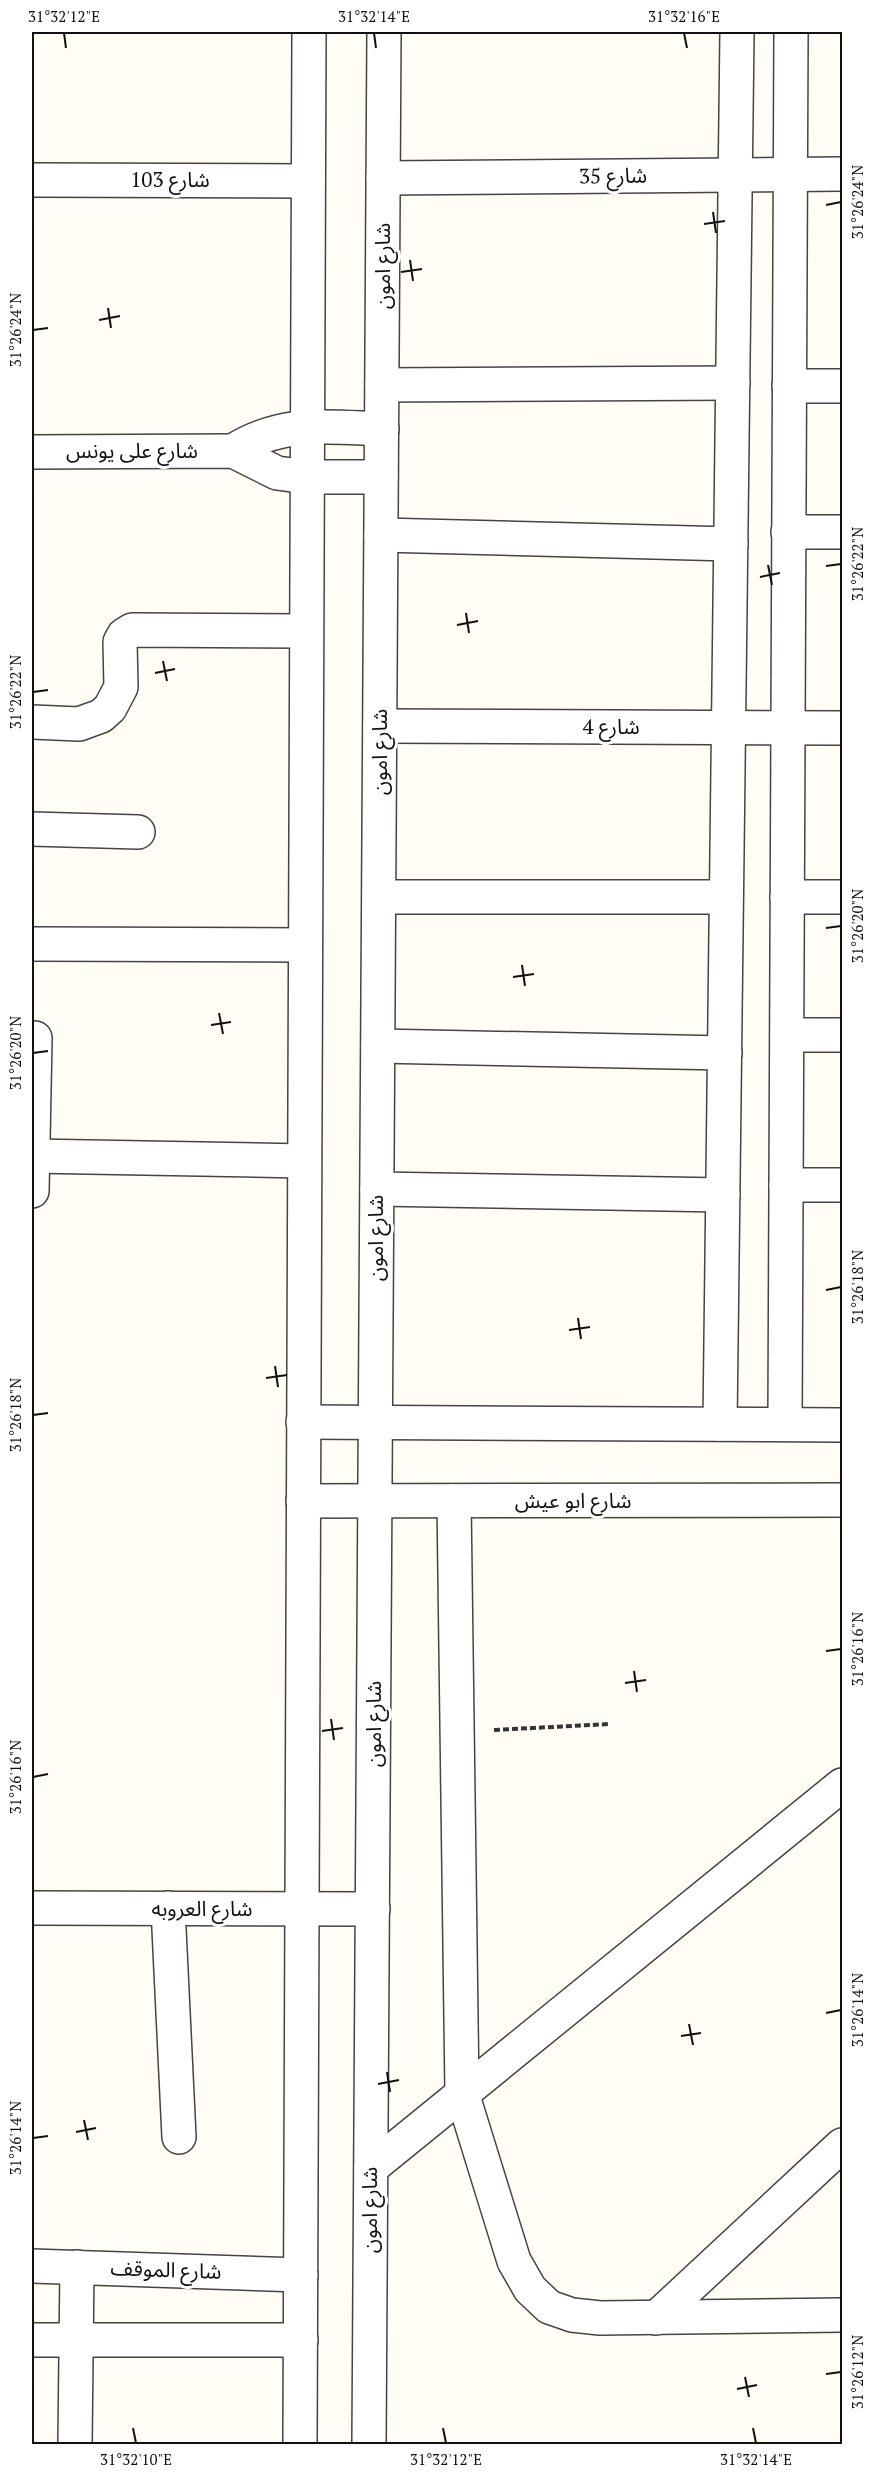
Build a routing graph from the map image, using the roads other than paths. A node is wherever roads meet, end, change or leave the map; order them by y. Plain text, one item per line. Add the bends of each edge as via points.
1 (309, 32) edge
2 (384, 32) edge
3 (737, 32) edge
4 (790, 32) edge
5 (790, 174) junction
6 (843, 174) edge
7 (735, 175) junction
8 (383, 178) junction
9 (32, 180) edge
10 (308, 181) junction
11 (733, 383) junction
12 (382, 385) junction
13 (789, 386) junction
14 (843, 386) edge
15 (307, 427) junction
16 (381, 429) junction
17 (232, 451) junction
18 (32, 452) edge
19 (307, 477) junction
20 (381, 477) junction
21 (789, 532) junction
22 (843, 532) edge
23 (381, 535) junction
24 (731, 544) junction
25 (306, 631) junction
26 (32, 722) edge
27 (380, 726) junction
28 (729, 728) junction
29 (788, 728) junction
30 (843, 728) edge
31 (32, 829) edge
32 (138, 832) dead end
33 (379, 897) junction
34 (726, 897) junction
35 (787, 897) junction
36 (843, 897) edge
37 (32, 944) edge
38 (304, 945) junction
39 (787, 1035) junction
40 (843, 1035) edge
41 (35, 1038) dead end
42 (378, 1046) junction
43 (725, 1053) junction
44 (32, 1156) edge
45 (304, 1161) junction
46 (786, 1185) junction
47 (843, 1185) edge
48 (377, 1189) junction
49 (32, 1191) edge
50 (723, 1195) junction
51 (303, 1422) junction
52 (375, 1422) junction
53 (720, 1424) junction
54 (785, 1424) junction
55 (843, 1425) edge
56 (843, 1500) edge
57 (303, 1501) junction
58 (375, 1501) junction
59 (454, 1501) junction
60 (843, 1785) edge
61 (32, 1908) edge
62 (168, 1908) junction
63 (302, 1909) junction
64 (373, 1909) junction
65 (462, 2093) junction
66 (179, 2137) dead end
67 (843, 2145) edge
68 (371, 2168) junction
69 (32, 2266) edge
70 (77, 2267) junction
71 (301, 2275) junction
72 (843, 2316) edge
73 (656, 2318) junction
74 (32, 2340) edge
75 (76, 2340) junction
76 (301, 2340) junction
77 (75, 2445) edge
78 (300, 2445) edge
79 (369, 2445) edge

1 - 10 street
2 - 8 street, شارع امون
3 - 7 street
4 - 5 street
5 - 6 street, شارع 35
5 - 7 street, شارع 35
5 - 13 street
7 - 8 street, شارع 35
7 - 11 street
8 - 12 street, شارع امون
9 - 10 street, شارع 103
10 - 15 street
11 - 12 street
11 - 24 street
12 - 16 street, شارع امون
13 - 14 street
13 - 21 street
15 - 16 street, شارع على يونس
15 - 17 street, شارع على يونس via 255,437
15 - 19 street
16 - 20 street, شارع امون
17 - 18 street, شارع على يونس
17 - 19 street, شارع على يونس via 277,473
19 - 20 street, شارع على يونس
19 - 25 street
20 - 23 street, شارع امون
21 - 22 street
21 - 29 street
23 - 24 street
23 - 27 street, شارع امون
24 - 28 street
25 - 26 street via 132,630 120,642 122,687 110,708 80,724
25 - 38 street
27 - 28 street, شارع 4
27 - 33 street, شارع امون
28 - 29 street, شارع 4
28 - 34 street
29 - 30 street, شارع 4
29 - 35 street
31 - 32 street
33 - 34 street
33 - 42 street, شارع امون
34 - 43 street
35 - 36 street
35 - 39 street
37 - 38 street
38 - 45 street
39 - 40 street
39 - 46 street
41 - 44 street
42 - 43 street
42 - 48 street, شارع امون
43 - 50 street
44 - 45 street
44 - 49 street
45 - 51 street
46 - 47 street
46 - 54 street
48 - 50 street
48 - 52 street, شارع امون
50 - 53 street
51 - 52 street
51 - 57 street
52 - 53 street
52 - 58 street, شارع امون
53 - 54 street
54 - 55 street
56 - 59 street, شارع ابو عيش
57 - 58 street, شارع ابو عيش
57 - 63 street
58 - 59 street, شارع ابو عيش
58 - 64 street, شارع امون
59 - 65 street
60 - 65 street
61 - 62 street, شارع العروبه
62 - 63 street, شارع العروبه
62 - 66 street
63 - 64 street, شارع العروبه
63 - 71 street
64 - 68 street, شارع امون
65 - 68 street
65 - 73 street via 514,2261 530,2289 549,2307 572,2315
67 - 73 street
68 - 79 street, شارع امون
69 - 70 street, شارع الموقف
70 - 71 street, شارع الموقف
70 - 75 street
71 - 76 street
72 - 73 street
74 - 75 street
75 - 76 street
75 - 77 street
76 - 78 street

